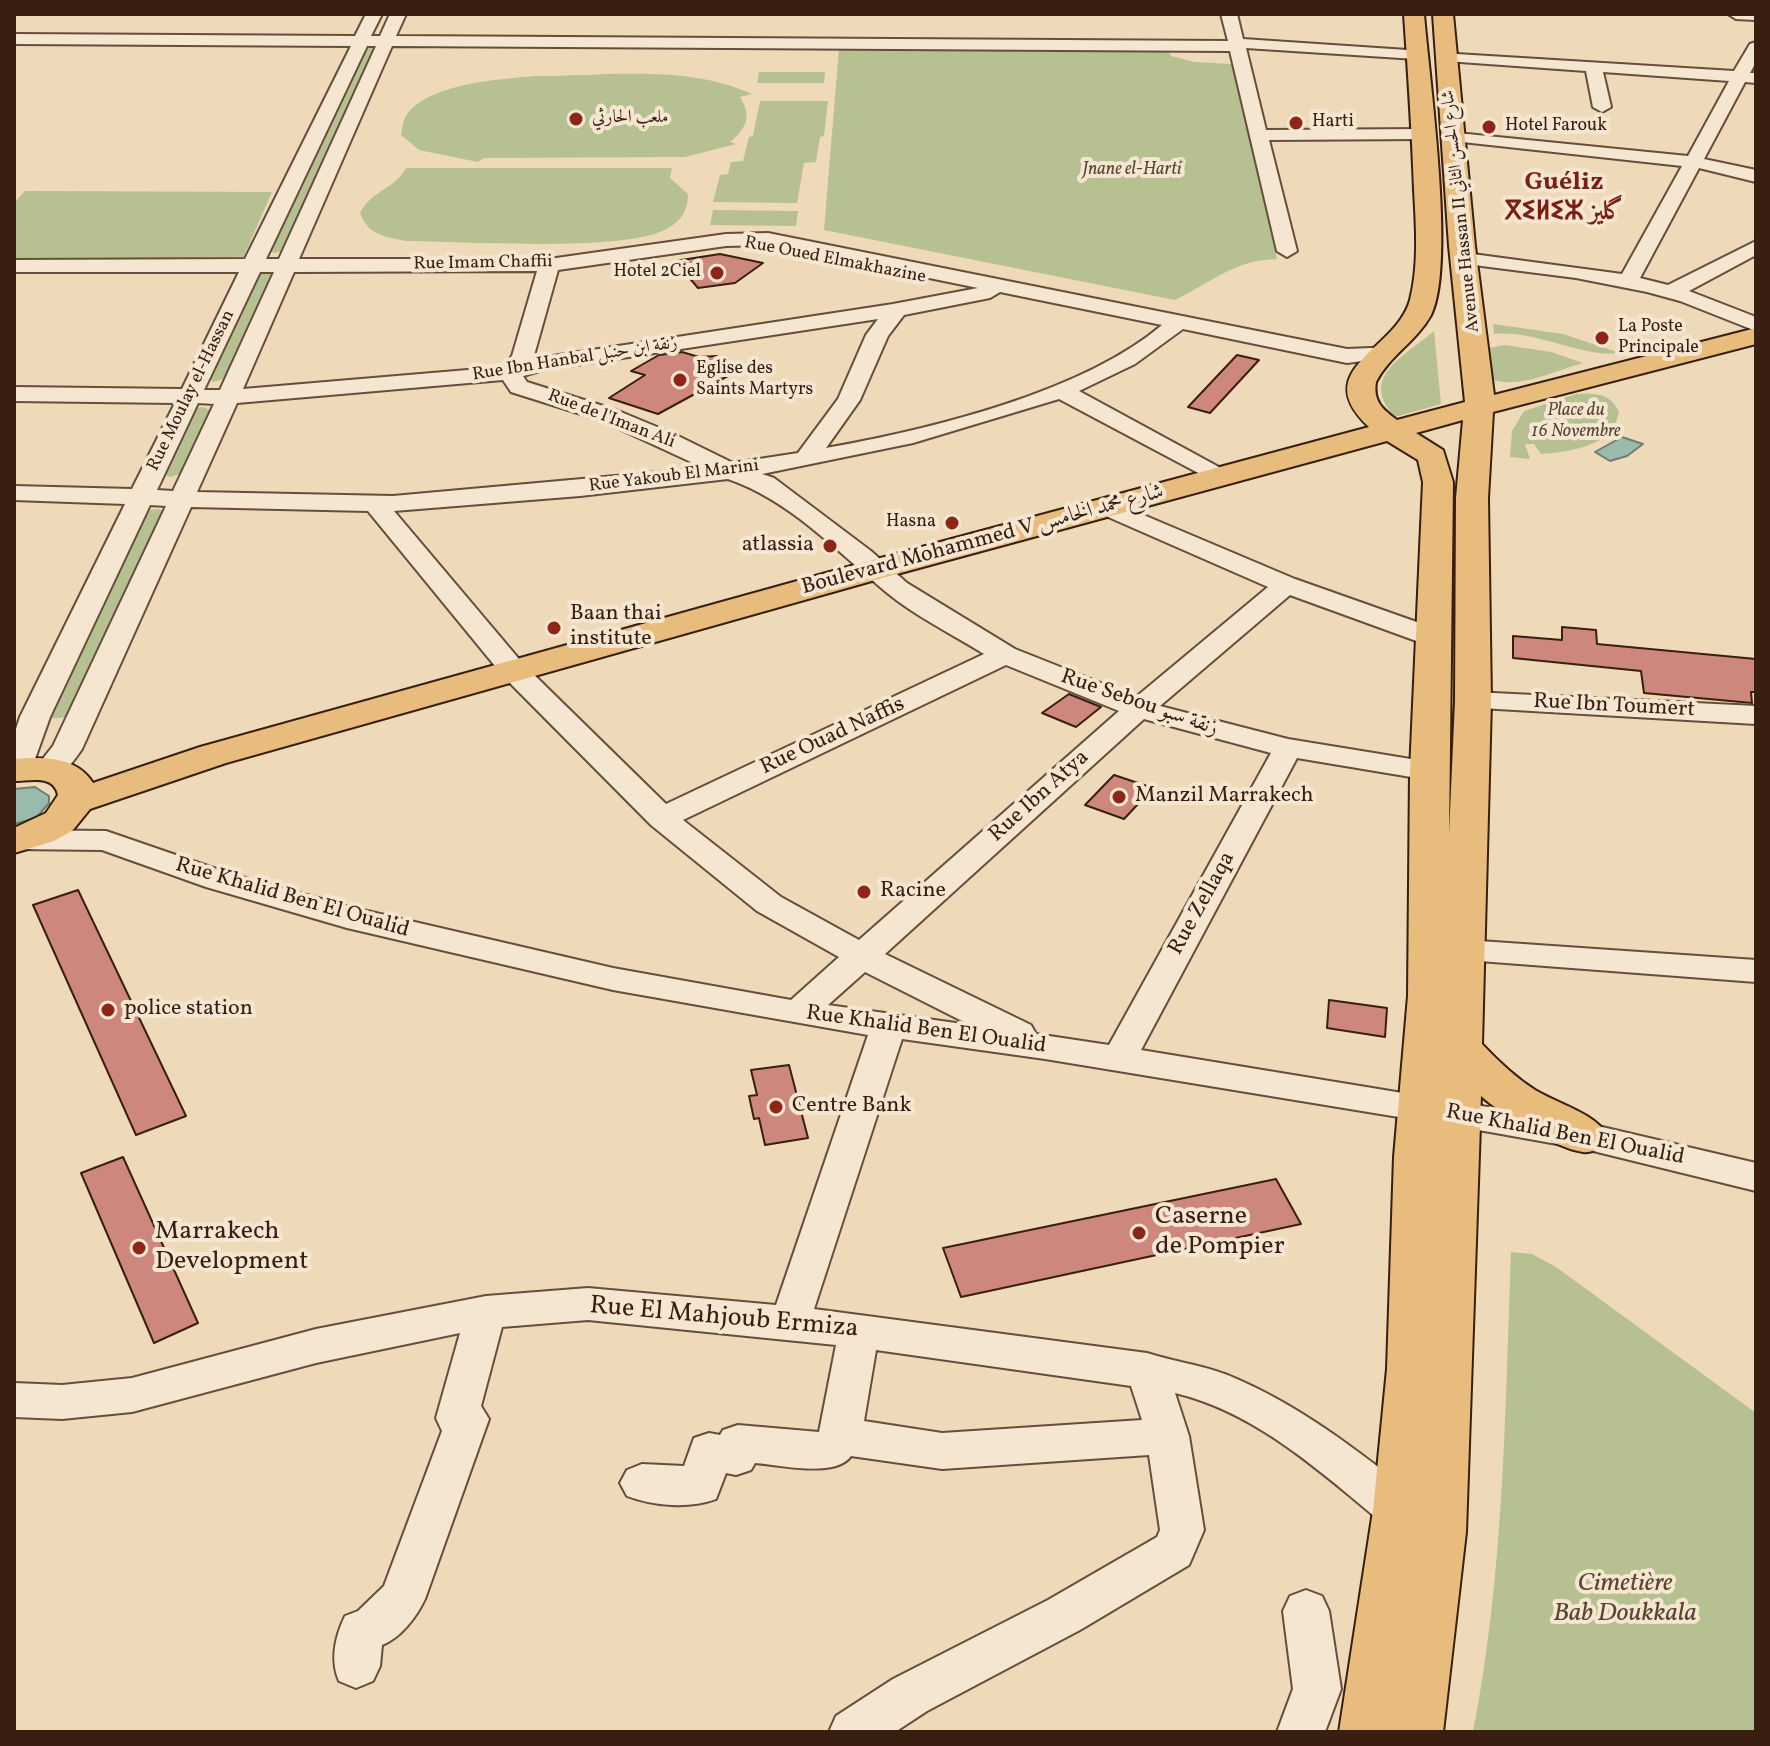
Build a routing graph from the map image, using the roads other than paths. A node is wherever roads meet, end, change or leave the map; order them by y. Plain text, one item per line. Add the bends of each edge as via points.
1 (374, 14) edge
2 (398, 14) edge
3 (1229, 14) edge
4 (1414, 14) edge
5 (1443, 14) edge
6 (1736, 14) edge
7 (1756, 15) edge
8 (803, 23) dead end
9 (138, 24) dead end
10 (14, 39) edge
11 (123, 40) junction
12 (361, 42) junction
13 (386, 42) junction
14 (801, 42) junction
15 (1236, 44) junction
16 (1756, 47) edge
17 (1416, 54) junction
18 (1446, 56) junction
19 (1593, 67) junction
20 (1748, 77) edge
21 (1602, 107) dead end
22 (1423, 134) junction
23 (1259, 135) junction
24 (1453, 136) junction
25 (1695, 162) junction
26 (1756, 176) edge
27 (726, 240) junction
28 (1756, 247) edge
29 (1287, 251) dead end
30 (1465, 259) junction
31 (286, 265) junction
32 (549, 265) junction
33 (14, 266) edge
34 (252, 266) junction
35 (927, 279) junction
36 (1628, 282) junction
37 (990, 292) junction
38 (1671, 292) junction
39 (919, 303) junction
40 (896, 310) junction
41 (1175, 325) junction
42 (1756, 325) edge
43 (1756, 336) edge
44 (1386, 352) junction
45 (510, 373) junction
46 (1366, 374) junction
47 (1060, 390) junction
48 (14, 394) edge
49 (188, 397) junction
50 (228, 397) junction
51 (1479, 407) junction
52 (1393, 431) junction
53 (807, 458) junction
54 (729, 471) junction
55 (1219, 477) junction
56 (14, 493) edge
57 (140, 496) junction
58 (182, 498) junction
59 (375, 504) junction
60 (1108, 508) junction
61 (874, 570) junction
62 (1286, 585) junction
63 (1432, 637) junction
64 (1005, 655) junction
65 (514, 671) junction
66 (1473, 701) junction
67 (1140, 709) junction
68 (1756, 715) edge
69 (1288, 748) junction
70 (1429, 771) junction
71 (50, 784) edge
72 (662, 818) junction
73 (16, 840) edge
74 (106, 841) junction
75 (1465, 951) junction
76 (863, 956) junction
77 (1756, 971) edge
78 (798, 1013) junction
79 (889, 1024) junction
80 (1045, 1047) junction
81 (1460, 1048) junction
82 (1118, 1060) junction
83 (1440, 1111) junction
84 (1585, 1136) junction
85 (1756, 1177) edge
86 (486, 1312) junction
87 (790, 1322) junction
88 (859, 1331) junction
89 (1147, 1370) junction
90 (14, 1400) edge
91 (840, 1436) junction
92 (1168, 1436) junction
93 (642, 1483) dead end
94 (1401, 1511) junction
95 (1306, 1611) dead end
96 (356, 1666) dead end
97 (1398, 1731) edge
98 (853, 1732) edge
99 (1301, 1732) edge

1 - 12 street, Rue Moulay el-Hassan
2 - 13 street, Rue Moulay el-Hassan
3 - 15 street
4 - 17 main road, Avenue Hassan II شارع الحسن الثاني
5 - 18 main road, Avenue Hassan II شارع الحسن الثاني
6 - 7 street
8 - 14 street
9 - 11 street
10 - 11 street
11 - 12 street
12 - 13 street
12 - 34 street, Rue Moulay el-Hassan
13 - 14 street via 594,34
13 - 31 street, Rue Moulay el-Hassan
14 - 15 street
15 - 17 street
15 - 23 street
16 - 20 street
17 - 22 main road, Avenue Hassan II شارع الحسن الثاني
18 - 19 street
18 - 24 main road, Avenue Hassan II شارع الحسن الثاني
19 - 20 street
19 - 21 street
20 - 25 street
22 - 23 street
22 - 44 main road, Avenue Hassan II شارع الحسن الثاني via 1428,227 1423,302 1418,321
23 - 29 street
24 - 25 street
24 - 30 main road, Avenue Hassan II شارع الحسن الثاني
25 - 26 street
25 - 36 street
27 - 32 street, Rue Imam Chaffii
27 - 35 street, Rue Oued Elmakhazine
27 - 41 street, Rue Oued Elmakhazine via 781,240
28 - 38 street
30 - 36 street
30 - 51 main road, Avenue Hassan II شارع الحسن الثاني
31 - 32 street, Rue Imam Chaffii
31 - 34 street, Rue Imam Chaffii
31 - 50 street, Rue Moulay el-Hassan
32 - 45 street via 523,357
33 - 34 street, Rue Imam Chaffii
34 - 49 street, Rue Moulay el-Hassan
35 - 37 street, Rue Oued Elmakhazine
35 - 39 street via 929,291
36 - 38 street
37 - 39 street, Rue Ibn Hanbal زنقة ابن حنبل
37 - 41 street, Rue Oued Elmakhazine
38 - 42 street
39 - 40 street, Rue Ibn Hanbal زنقة ابن حنبل
40 - 45 street, Rue Ibn Hanbal زنقة ابن حنبل via 540,364
40 - 53 street via 877,335 849,400
41 - 44 street, Rue Oued Elmakhazine via 1347,356
41 - 46 street, Rue Oued Elmakhazine
41 - 47 street, Rue Yakoub El Marini via 1131,357
43 - 51 main road, Boulevard Mohammed V شارع محمد الخامس
44 - 46 main road, Avenue Hassan II شارع الحسن الثاني
45 - 50 street, Rue Ibn Hanbal زنقة ابن حنبل
45 - 54 street, Rue de l'Iman Ali via 519,387 608,415
46 - 52 main road via 1362,400
47 - 53 street, Rue Yakoub El Marini via 912,437
47 - 55 street
48 - 49 street, Rue Ibn Hanbal زنقة ابن حنبل
49 - 50 street, Rue Ibn Hanbal زنقة ابن حنبل
49 - 57 street, Rue Moulay el-Hassan
50 - 58 street, Rue Moulay el-Hassan
51 - 52 main road, Boulevard Mohammed V شارع محمد الخامس
51 - 66 main road, Avenue Hassan II شارع الحسن الثاني via 1472,498
52 - 55 main road, Boulevard Mohammed V شارع محمد الخامس
52 - 63 main road via 1432,456 1436,469
53 - 54 street, Rue Yakoub El Marini
54 - 59 street, Rue Yakoub El Marini
54 - 61 street, Rue de l'Iman Ali via 765,483
55 - 60 main road, Boulevard Mohammed V شارع محمد الخامس
56 - 57 street, Rue Yakoub El Marini
57 - 58 street, Rue Yakoub El Marini
57 - 71 street, Rue Moulay el-Hassan via 35,717
58 - 59 street, Rue Yakoub El Marini
58 - 71 street, Rue Moulay el-Hassan
59 - 65 street
60 - 61 main road, Boulevard Mohammed V شارع محمد الخامس
60 - 62 street
61 - 64 street, Rue Sebou زنقة سبو
61 - 65 main road, Boulevard Mohammed V شارع محمد الخامس
62 - 63 street
62 - 67 street, Rue Ibn Atya
63 - 70 main road
64 - 67 street, Rue Sebou زنقة سبو
64 - 72 street, Rue Ouad Naffis
65 - 71 main road, Boulevard Mohammed V شارع محمد الخامس via 213,755
65 - 72 street
66 - 68 street, Rue Ibn Toumert
66 - 75 main road, Avenue Hassan II شارع الحسن الثاني
67 - 69 street, Rue Sebou زنقة سبو
67 - 76 street, Rue Ibn Atya
69 - 70 street, Rue Sebou زنقة سبو
69 - 82 street, Rue Zellaqa
70 - 83 main road via 1429,996
71 - 73 main road, Boulevard Mohammed V شارع محمد الخامس via 51,828
71 - 74 street, Rue Khalid Ben El Oualid
72 - 76 street via 769,904
73 - 74 street, Rue Khalid Ben El Oualid
74 - 78 street, Rue Khalid Ben El Oualid via 217,880 455,944
75 - 77 street
75 - 81 main road, Avenue Hassan II شارع الحسن الثاني
76 - 78 street, Rue Ibn Atya
76 - 80 street
78 - 79 street, Rue Khalid Ben El Oualid
79 - 80 street, Rue Khalid Ben El Oualid
79 - 87 street
80 - 82 street, Rue Khalid Ben El Oualid
81 - 83 main road, Avenue Hassan II شارع الحسن الثاني
81 - 84 main road via 1518,1104
82 - 83 street, Rue Khalid Ben El Oualid
83 - 84 street, Rue Khalid Ben El Oualid
83 - 94 main road via 1417,1157 1413,1369
83 - 97 main road via 1438,1532
84 - 85 street, Rue Khalid Ben El Oualid
86 - 87 street, Rue El Mahjoub Ermiza via 603,1305
86 - 90 street, Rue El Mahjoub Ermiza via 316,1346 132,1395 62,1402
86 - 96 street via 457,1418 468,1419 416,1563 402,1599 373,1627 361,1631
87 - 88 street, Rue El Mahjoub Ermiza
88 - 89 street, Rue El Mahjoub Ermiza
88 - 91 street
89 - 92 street
89 - 94 street, Rue El Mahjoub Ermiza via 1200,1382 1268,1411
91 - 92 street via 942,1451
91 - 93 street via 830,1451 738,1443 736,1457 709,1451 701,1486
92 - 98 street via 1182,1530 1173,1551 910,1695
94 - 97 main road
95 - 99 street via 1317,1689

